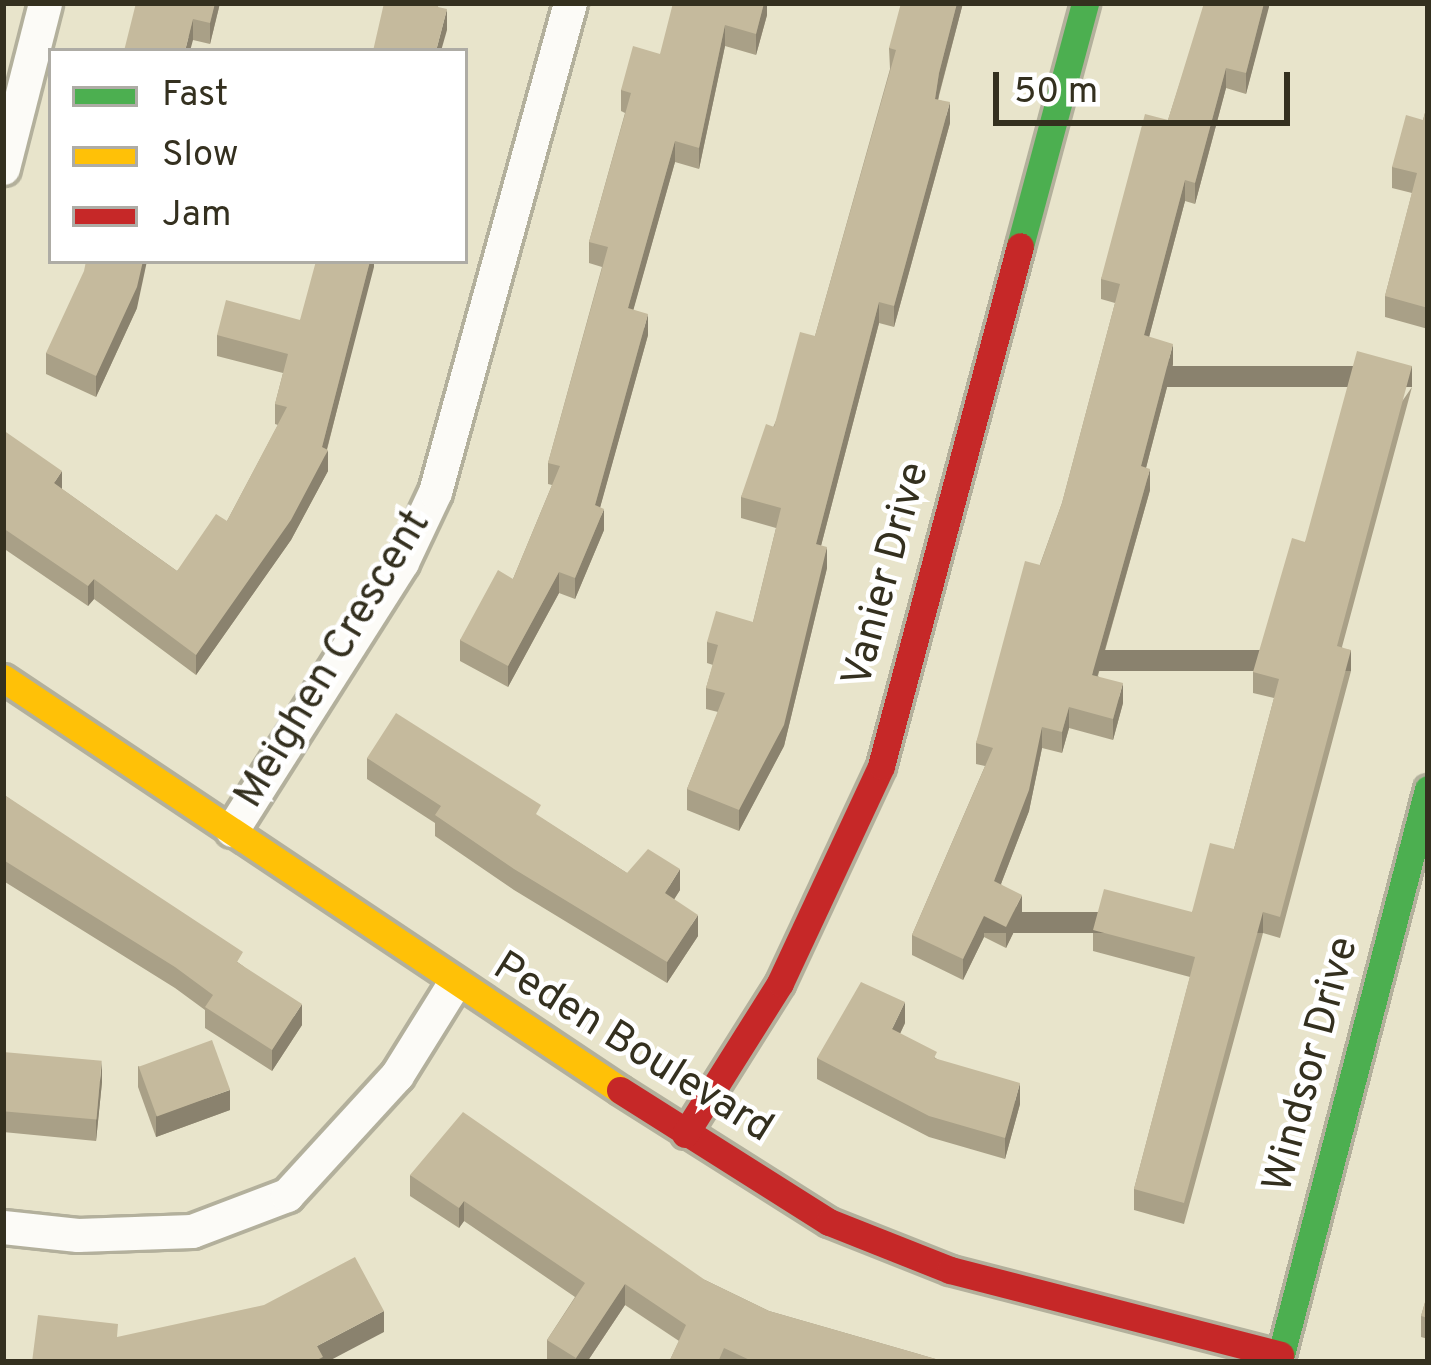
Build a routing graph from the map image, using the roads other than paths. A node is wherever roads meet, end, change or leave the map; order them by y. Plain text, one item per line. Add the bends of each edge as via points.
1 (45, 3) edge
2 (570, 3) edge
3 (1085, 3) edge
4 (3, 168) edge
5 (3, 678) edge
6 (1428, 790) edge
7 (232, 830) junction
8 (453, 985) junction
9 (685, 1134) junction
10 (3, 1227) edge
11 (1280, 1359) edge

1 - 4 street
2 - 7 street, Meighen Crescent via 435,492 402,562
3 - 9 street, Vanier Drive via 881,766 780,983
5 - 7 street, Peden Boulevard
6 - 11 street, Windsor Drive
7 - 8 street, Peden Boulevard
8 - 9 street, Peden Boulevard
8 - 10 street via 397,1075 287,1195 192,1231 78,1235
9 - 11 street, Peden Boulevard via 829,1222 950,1270

